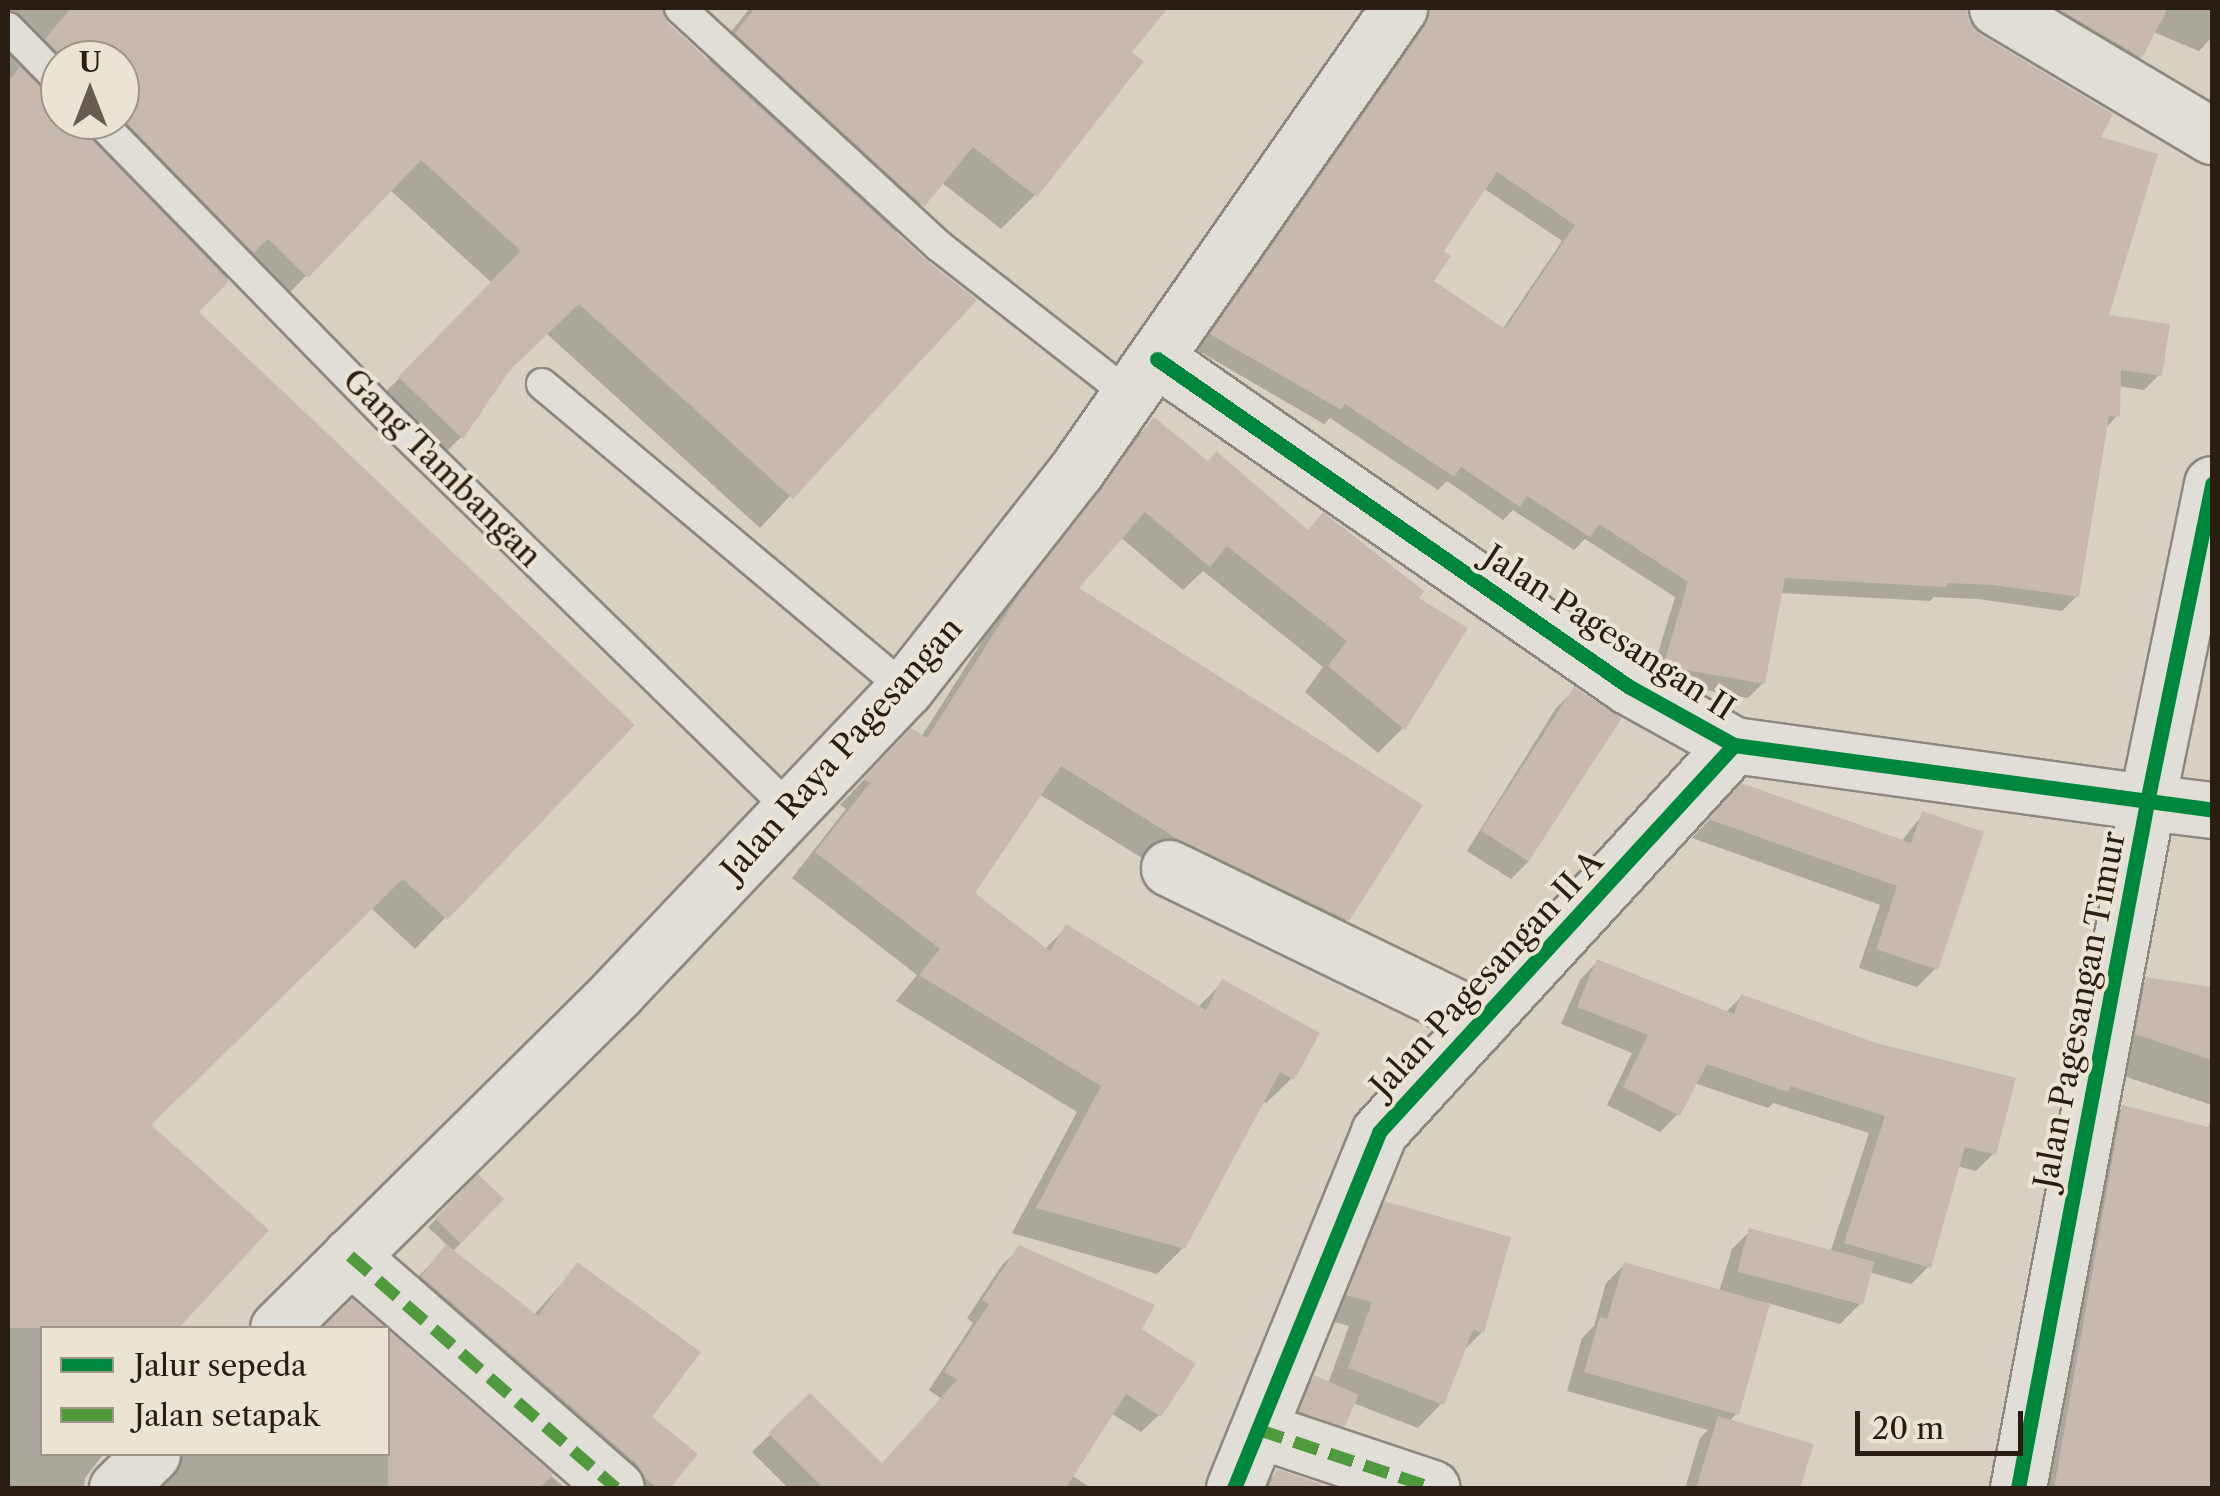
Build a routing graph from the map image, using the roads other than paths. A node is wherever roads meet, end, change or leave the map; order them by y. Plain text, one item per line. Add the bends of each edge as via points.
1 (680, 8) edge
2 (1399, 8) edge
3 (1997, 8) edge
4 (8, 28) edge
5 (40, 61) edge
6 (2212, 136) edge
7 (118, 140) edge
8 (1143, 377) junction
9 (542, 384) dead end
10 (2212, 484) edge
11 (904, 689) junction
12 (1734, 746) junction
13 (2147, 802) junction
14 (2212, 810) edge
15 (792, 811) junction
16 (1169, 868) dead end
17 (1482, 1020) junction
18 (350, 1256) junction
19 (280, 1326) edge
20 (1258, 1430) junction
21 (150, 1456) edge
22 (117, 1488) edge
23 (616, 1488) edge
24 (1234, 1488) edge
25 (1432, 1488) edge
26 (2018, 1488) edge

1 - 8 lane via 939,246
2 - 8 street, Jalan Raya Pagesangan
3 - 6 street
4 - 5 lane
7 - 15 lane, Gang Tambangan via 386,415
8 - 11 street, Jalan Raya Pagesangan
8 - 12 street, Jalan Pagesangan II via 1628,686
9 - 11 lane
10 - 13 street, Jalan Pagesangan Timur
11 - 15 street, Jalan Raya Pagesangan
12 - 13 street, Jalan Pagesangan II
12 - 17 street, Jalan Pagesangan II A
13 - 14 street, Jalan Pagesangan II
13 - 26 street, Jalan Pagesangan Timur
15 - 18 street, Jalan Raya Pagesangan
16 - 17 street
17 - 20 street, Jalan Pagesangan II A via 1379,1132
18 - 19 street, Jalan Raya Pagesangan
18 - 23 street
20 - 24 street, Jalan Pagesangan II A
20 - 25 street
21 - 22 street

